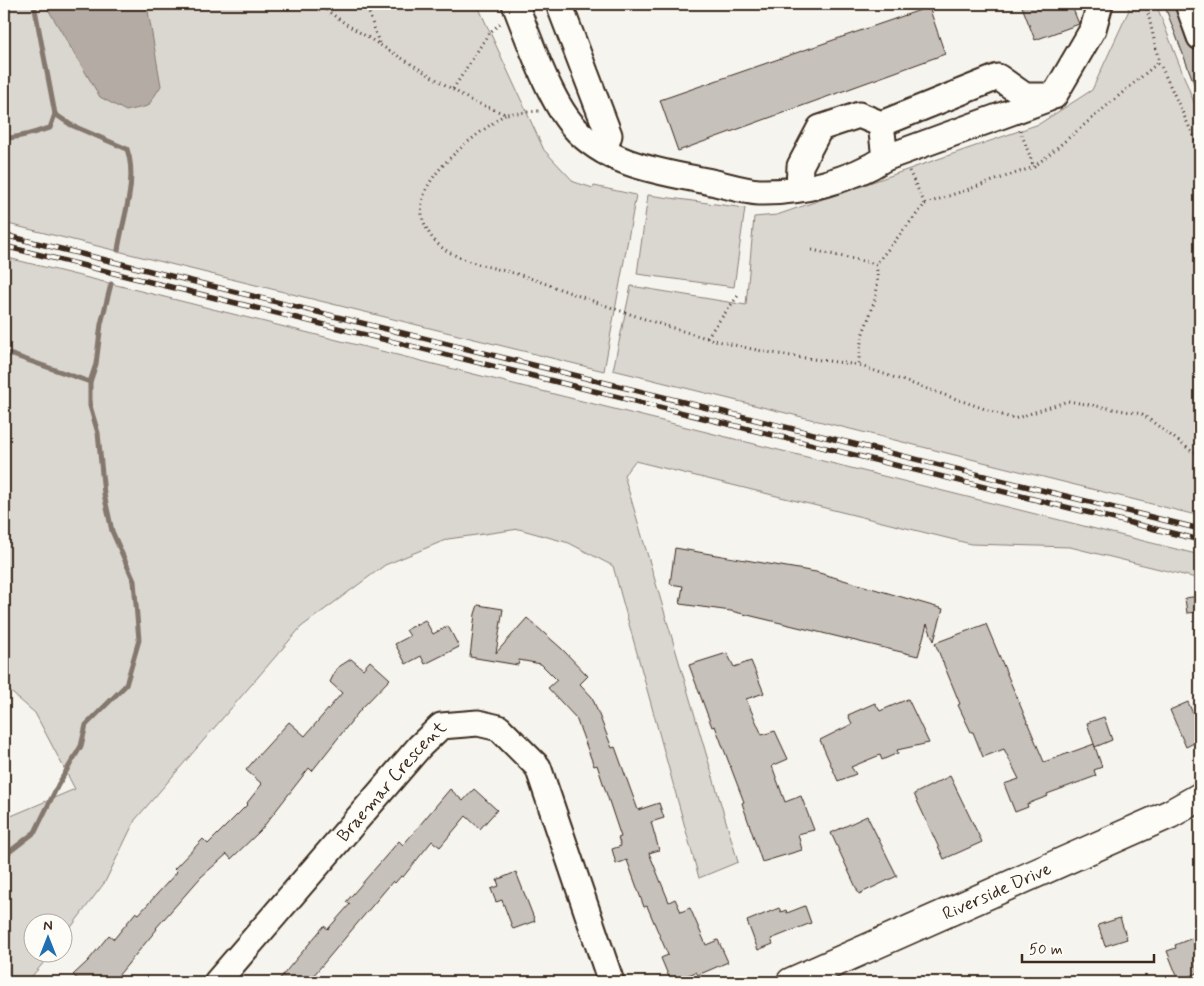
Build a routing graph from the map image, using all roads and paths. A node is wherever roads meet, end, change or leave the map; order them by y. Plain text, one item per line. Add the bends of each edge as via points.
1 (318, 4) edge
2 (366, 4) edge
3 (559, 4) edge
4 (1100, 4) edge
5 (1146, 4) edge
6 (1188, 4) edge
7 (516, 7) edge
8 (1200, 37) edge
9 (379, 43) junction
10 (1159, 62) junction
11 (453, 89) junction
12 (1054, 96) junction
13 (561, 110) junction
14 (1013, 111) junction
15 (505, 114) junction
16 (881, 124) junction
17 (1200, 150) edge
18 (604, 151) junction
19 (892, 155) junction
20 (1034, 167) junction
21 (799, 189) junction
22 (924, 204) junction
23 (812, 250) dead end
24 (876, 264) junction
25 (740, 293) dead end
26 (707, 337) junction
27 (858, 365) junction
28 (1200, 453) edge
29 (1200, 797) edge
30 (217, 982) edge
31 (611, 982) edge
32 (791, 982) edge

1 - 9 path
2 - 9 path
3 - 18 street via 609,135
4 - 12 street via 1093,29
5 - 10 path
6 - 8 street
7 - 11 path via 489,33
7 - 13 street
9 - 11 path
10 - 17 path
10 - 20 path
11 - 15 path via 470,100
12 - 14 street
12 - 16 street via 1024,96 998,77
13 - 15 path
13 - 18 street via 574,127
14 - 19 street
14 - 20 path
15 - 26 path via 459,149 423,193 422,217 429,234 443,248 472,262
16 - 19 street
16 - 21 street via 859,115 820,128 800,166
18 - 21 street via 636,166 758,192
19 - 21 street via 869,168
19 - 22 path
20 - 22 path
22 - 24 path
23 - 24 path
24 - 27 path via 875,306 863,335
25 - 26 path
26 - 27 path via 757,350
27 - 28 path via 1014,419 1068,401 1142,414 1193,452
29 - 32 main road, Riverside Drive via 1170,814
30 - 31 street, Braemar Crescent via 441,726 478,723 499,728 538,767

